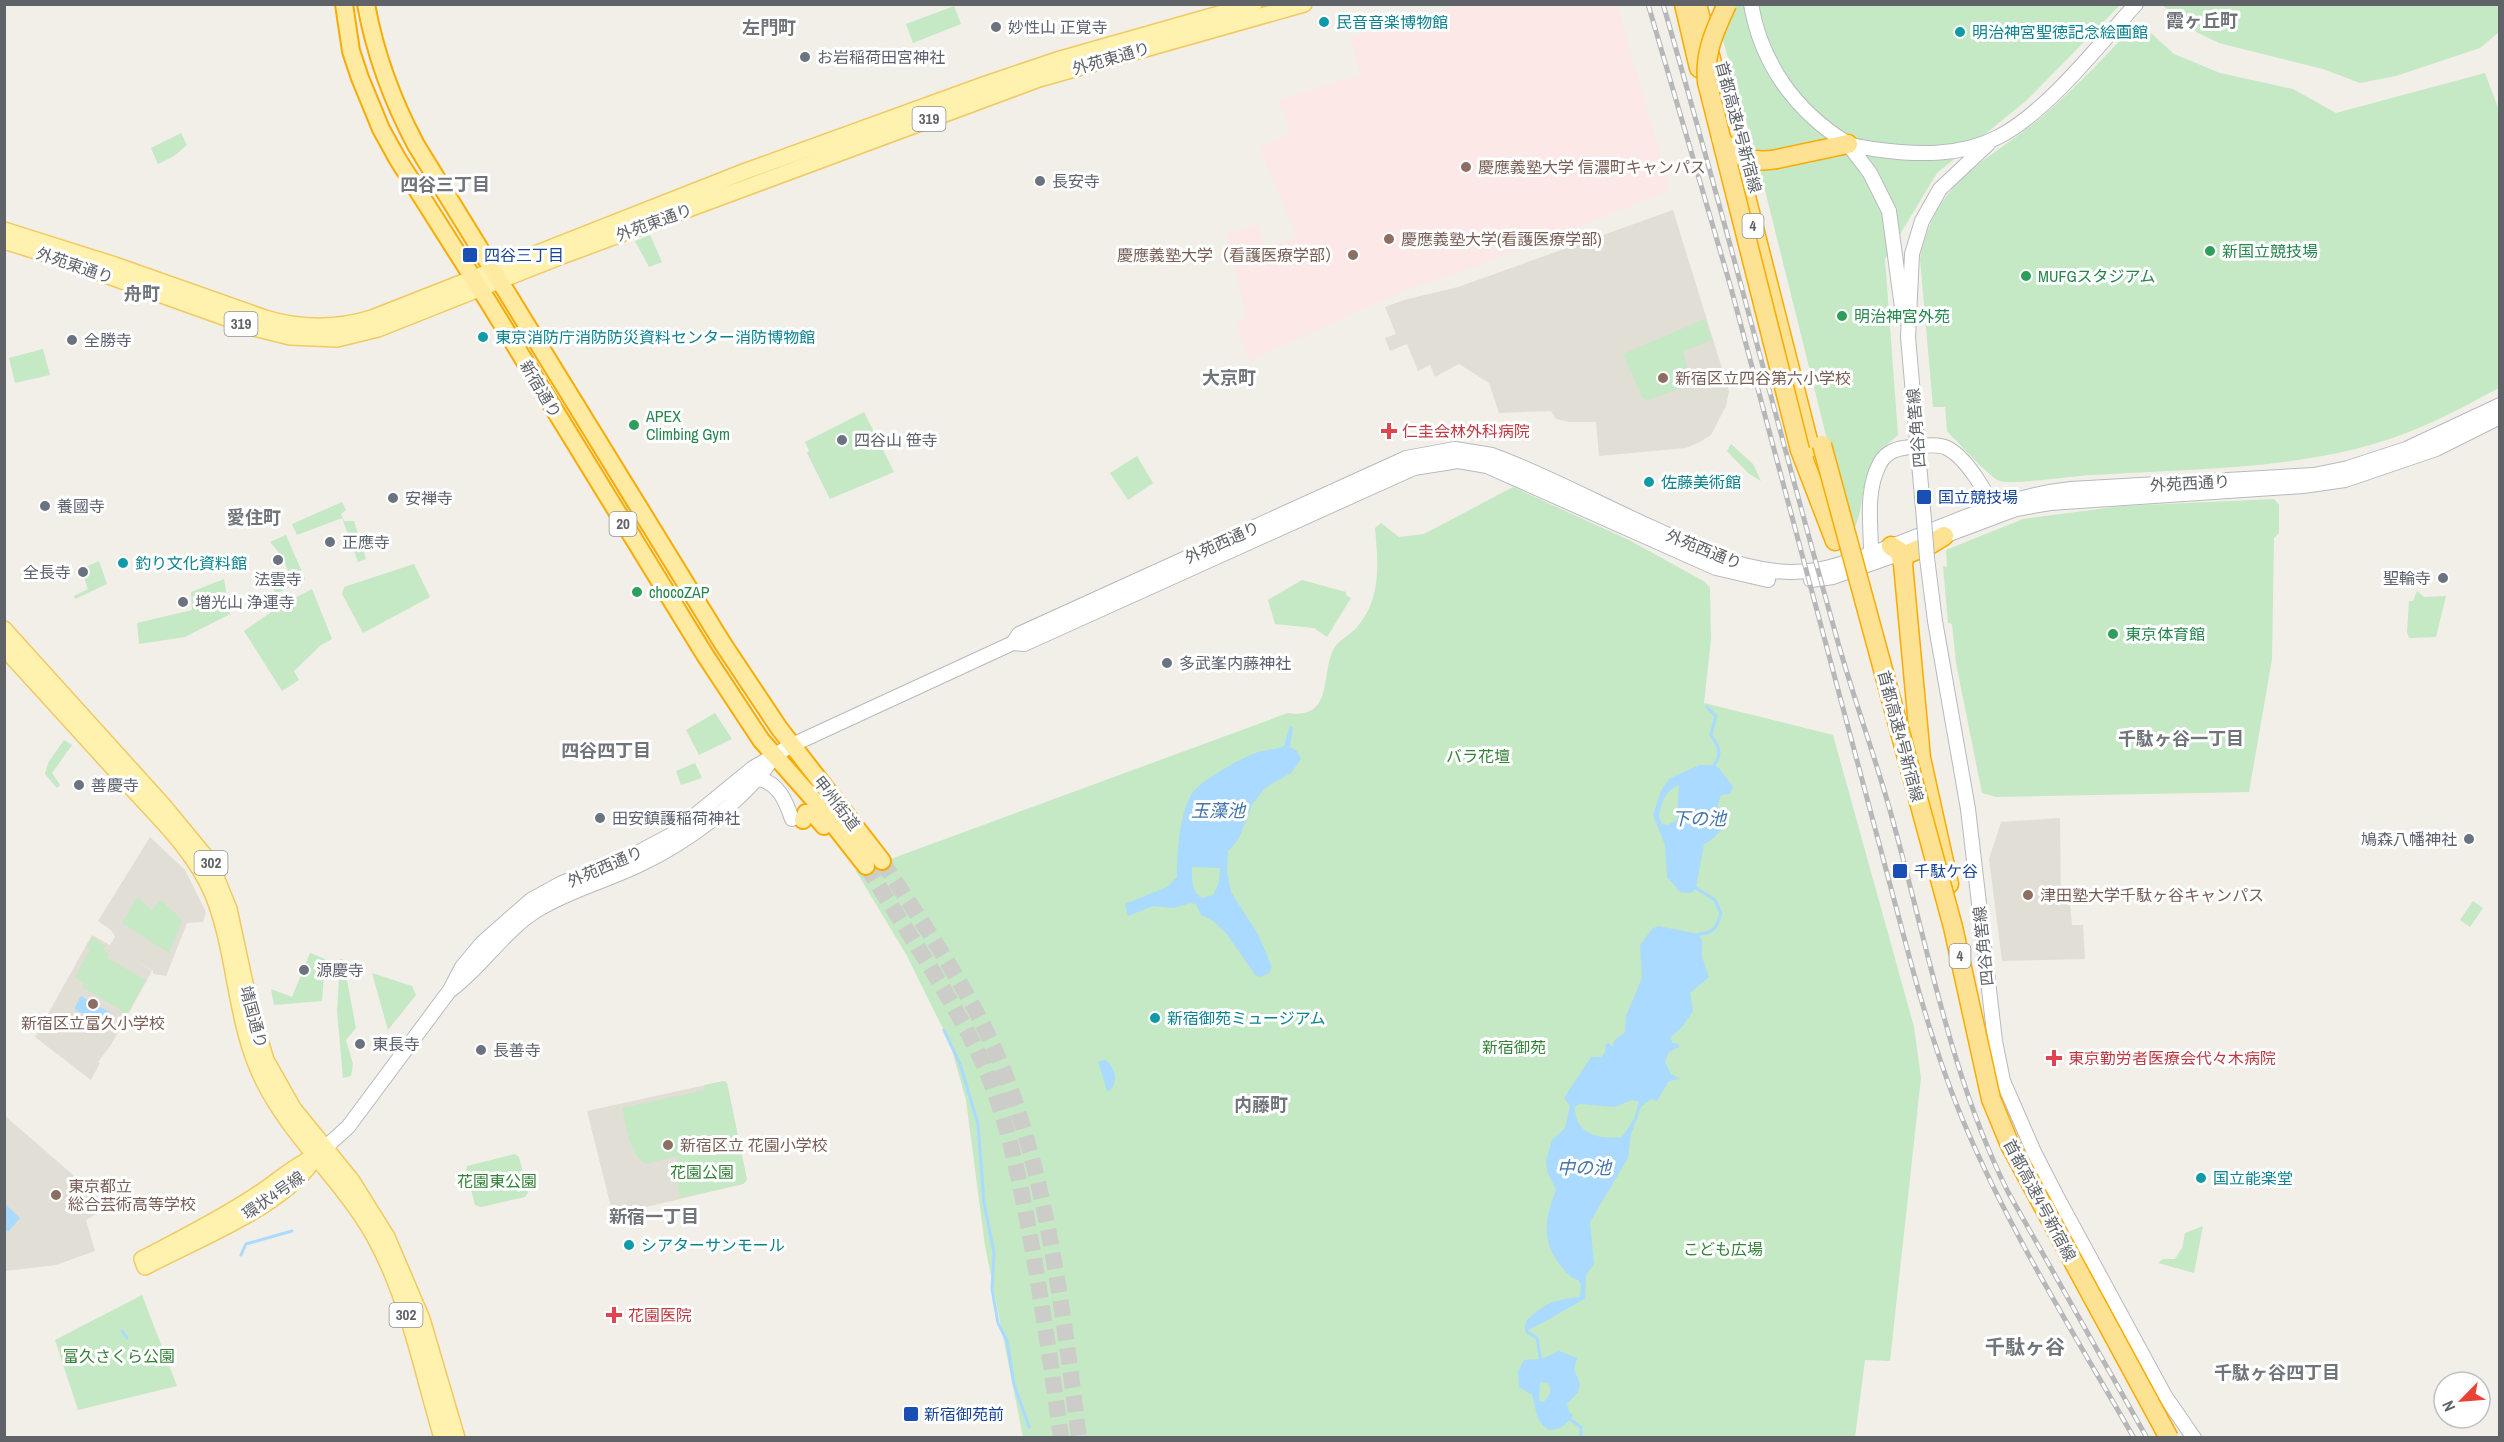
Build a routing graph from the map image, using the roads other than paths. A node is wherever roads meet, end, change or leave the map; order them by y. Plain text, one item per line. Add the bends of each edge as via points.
1 (344, 4) edge
2 (366, 4) edge
3 (1254, 4) edge
4 (1304, 4) edge
5 (1684, 4) edge
6 (1696, 4) edge
7 (1708, 4) edge
8 (1727, 4) edge
9 (1751, 4) edge
10 (2136, 4) edge
11 (1997, 138) junction
12 (1848, 144) junction
13 (4, 230) edge
14 (4, 241) edge
15 (556, 251) junction
16 (497, 275) junction
17 (477, 282) junction
18 (1908, 337) junction
19 (2499, 405) edge
20 (2499, 417) edge
21 (1917, 446) junction
22 (1816, 447) junction
23 (1994, 511) junction
24 (1944, 536) joint
25 (1835, 541) junction
26 (1870, 553) junction
27 (1898, 554) junction
28 (1864, 567) junction
29 (4, 629) edge
30 (1013, 643) junction
31 (4, 648) edge
32 (792, 746) junction
33 (775, 756) junction
34 (759, 779) junction
35 (797, 820) joint
36 (874, 863) junction
37 (1967, 989) junction
38 (450, 990) junction
39 (321, 1152) junction
40 (143, 1263) dead end
41 (435, 1388) junction
42 (442, 1437) edge
43 (457, 1437) edge
44 (2156, 1437) edge
45 (2169, 1437) edge
46 (2194, 1437) edge

1 - 17 highway, 新宿通り / 20 via 351,51 381,129
2 - 16 highway, 新宿通り / 20 via 380,63 400,116
3 - 15 main road, 外苑東通り / 319 via 1016,74 746,171
4 - 15 main road, 外苑東通り / 319 via 1039,79
5 - 12 highway, bridge via 1713,122 1731,150 1749,160 1777,159
6 - 22 highway, 首都高速4号新宿線 / 4
7 - 22 highway, 首都高速4号新宿線 / 4
8 - 25 highway, bridge via 1707,56 1709,94 1800,450
9 - 12 main road, 四谷角筈線 via 1760,44 1782,84
10 - 11 main road, 四谷角筈線 via 2037,110
11 - 12 main road, 四谷角筈線 via 1935,153 1913,154
11 - 18 main road, 四谷角筈線 via 1945,184 1922,221 1909,275
12 - 18 main road, 四谷角筈線 via 1872,177 1889,212 1899,300
13 - 17 main road, 外苑東通り / 319 via 289,325 335,327 357,322
14 - 17 main road, 外苑東通り / 319 via 254,328 305,339 362,334
15 - 16 main road, 外苑東通り / 319
16 - 17 main road, 外苑東通り / 319
16 - 32 highway, 新宿通り / 20 via 723,644
17 - 33 highway, 新宿通り / 20 via 705,656
18 - 21 main road, 四谷角筈線
19 - 23 main road, 外苑西通り via 2406,450 2326,472 2060,490 2012,499
20 - 23 main road, 外苑西通り via 2418,456 2345,480 2050,502
21 - 23 main road via 1940,446 1953,453 1980,484
21 - 26 main road via 1889,453 1877,470 1871,491
21 - 46 main road, 四谷角筈線, bridge via 1937,632 1968,809 1988,988 2003,1081 2056,1195 2165,1396
22 - 25 highway, 首都高速4号新宿線 / 4
22 - 37 highway, 首都高速4号新宿線 / 4, bridge via 1935,860
23 - 24 main road, 外苑西通り
23 - 27 main road, 外苑西通り
24 - 27 highway via 1905,555
25 - 44 highway, 首都高速4号新宿線 / 4 via 1944,932 1980,1102 2000,1149
26 - 27 main road, 外苑西通り
26 - 28 main road
26 - 30 main road, 外苑西通り via 1814,571 1755,569 1708,553 1492,455 1440,450 1406,458 1019,634
27 - 28 main road, 外苑西通り
27 - 37 highway, bridge via 1925,779 1943,852
28 - 30 main road, 外苑西通り via 1797,582 1732,573 1496,469 1472,462 1443,462 1399,475 1024,644
29 - 39 main road, 靖国通り / 302 via 210,862 226,900 266,1060
30 - 32 main road, 外苑西通り
31 - 39 main road, 靖国通り / 302 via 200,869 219,912 256,1065 274,1099
32 - 33 main road, 外苑西通り
32 - 36 highway, 甲州街道 / 20
33 - 34 main road, 外苑西通り
33 - 36 highway, 甲州街道 / 20
33 - 38 main road, 外苑西通り via 745,774 670,835 555,887 515,911 462,967
34 - 35 main road via 781,793
34 - 38 main road, 外苑西通り via 677,845 537,910 504,937 472,974
35 - 36 highway via 813,813 833,837
37 - 45 highway, 首都高速4号新宿線 / 4, bridge via 1985,1076 1999,1121
38 - 39 main road, 外苑西通り via 348,1127
39 - 40 main road, 環状4号線 via 308,1171 269,1201
39 - 41 main road, 靖国通り / 302 via 386,1262
41 - 42 main road, 靖国通り / 302
41 - 43 main road, 靖国通り / 302

